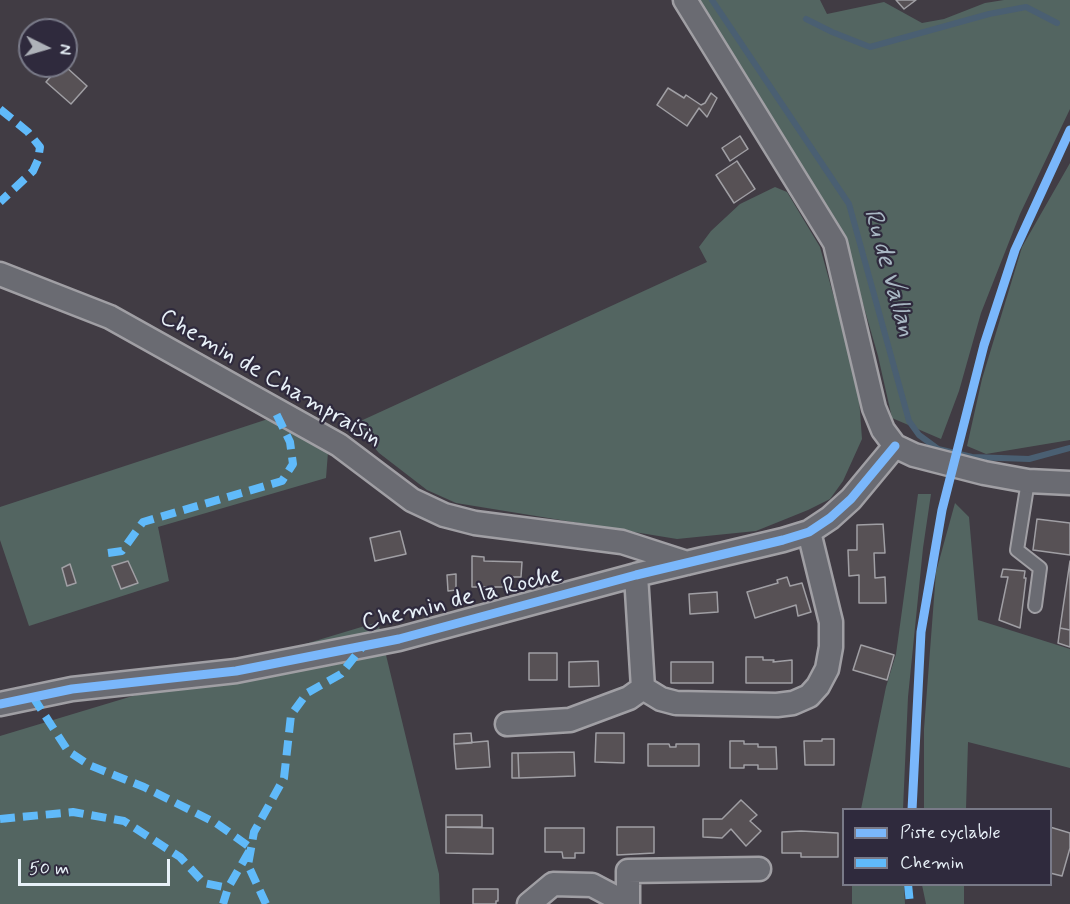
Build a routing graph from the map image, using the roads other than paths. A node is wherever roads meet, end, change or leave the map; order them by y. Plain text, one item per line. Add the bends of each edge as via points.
1 (685, 0) edge
2 (0, 274) edge
3 (895, 446) junction
4 (1028, 481) junction
5 (1070, 483) edge
6 (809, 532) junction
7 (687, 562) junction
8 (636, 575) junction
9 (1035, 606) dead end
10 (643, 688) junction
11 (0, 704) edge
12 (507, 724) dead end
13 (759, 870) dead end
14 (530, 904) edge
15 (628, 904) edge

1 - 3 street via 835,243 874,408
2 - 7 street, Chemin de Champraisin via 110,317 339,445 412,500 444,515 475,523 622,542
3 - 4 street via 984,474
3 - 6 street, Chemin de la Roche via 851,499
4 - 5 street
4 - 9 lane via 1017,550 1040,568
6 - 7 street, Chemin de la Roche
6 - 10 street via 831,622 831,639 827,669 809,696 777,705 676,703
7 - 8 street, Chemin de la Roche
8 - 10 street
8 - 11 street, Chemin de la Roche via 399,639 236,671 72,689
10 - 12 street via 629,698 570,720
13 - 15 street via 628,871
14 - 15 street via 553,884 592,885

